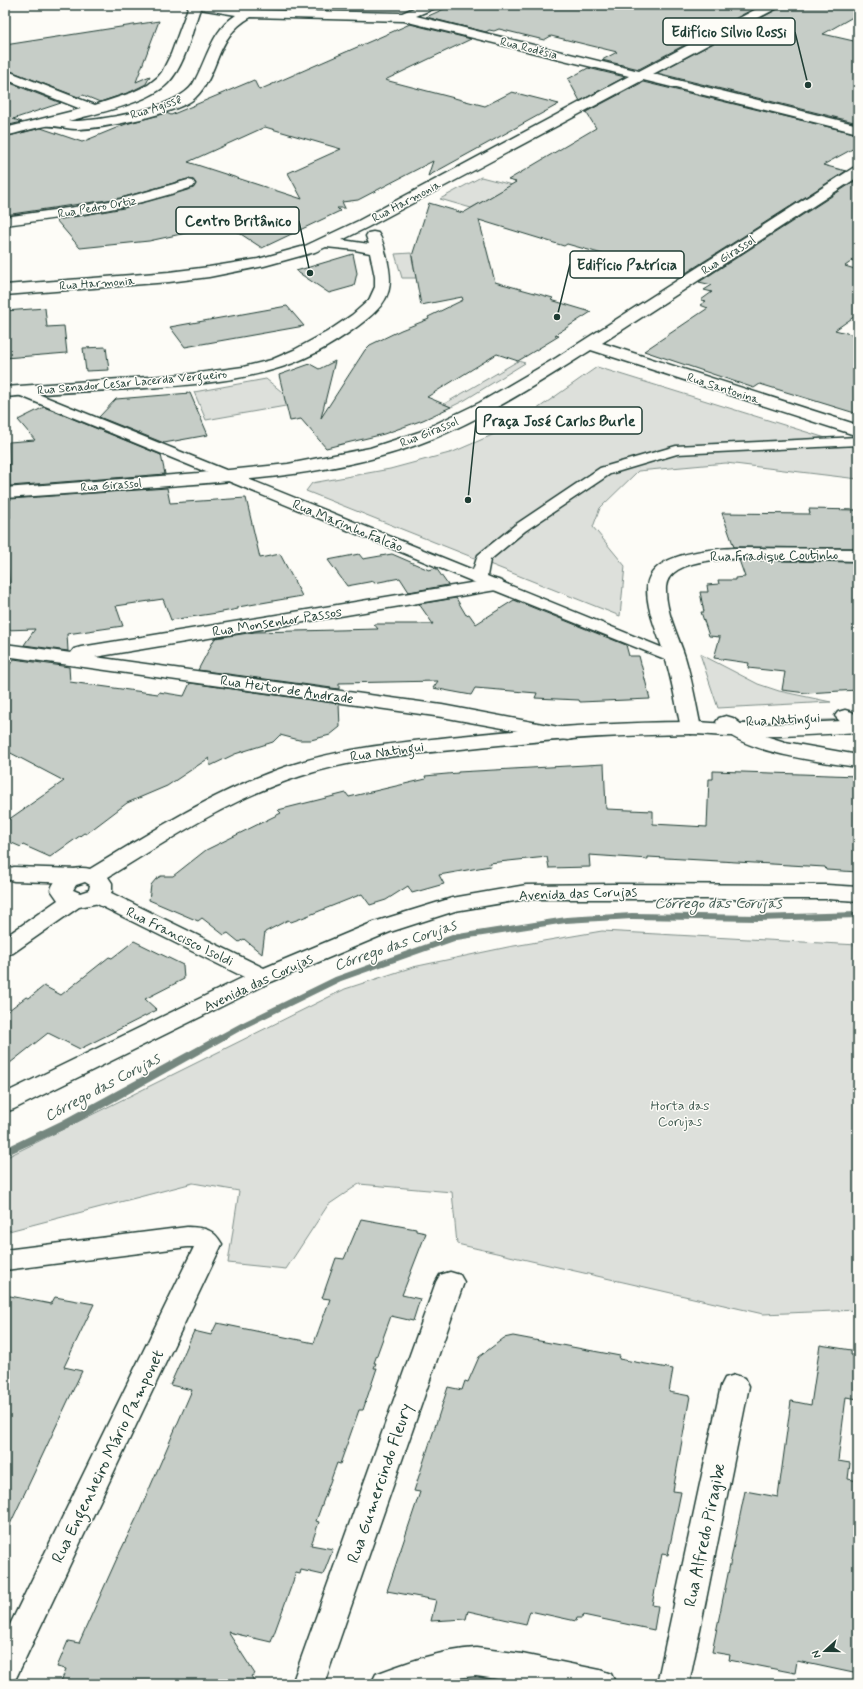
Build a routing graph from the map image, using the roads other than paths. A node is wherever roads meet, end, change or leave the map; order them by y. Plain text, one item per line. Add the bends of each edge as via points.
1 (195, 5) edge
2 (270, 5) edge
3 (431, 5) edge
4 (773, 5) edge
5 (246, 14) junction
6 (404, 17) junction
7 (5, 74) edge
8 (642, 76) junction
9 (91, 109) junction
10 (138, 114) junction
11 (45, 121) junction
12 (858, 129) edge
13 (5, 132) edge
14 (858, 171) edge
15 (188, 184) dead end
16 (5, 221) edge
17 (363, 224) junction
18 (326, 243) junction
19 (377, 250) junction
20 (5, 290) edge
21 (588, 344) junction
22 (13, 391) edge
23 (858, 430) edge
24 (858, 441) edge
25 (229, 476) junction
26 (5, 493) edge
27 (858, 554) edge
28 (486, 582) junction
29 (5, 650) edge
30 (60, 657) junction
31 (675, 658) junction
32 (855, 723) edge
33 (715, 727) junction
34 (568, 734) junction
35 (858, 761) edge
36 (9, 872) edge
37 (90, 882) junction
38 (858, 894) edge
39 (68, 895) junction
40 (5, 948) edge
41 (263, 977) junction
42 (5, 1103) edge
43 (5, 1260) edge
44 (450, 1282) dead end
45 (735, 1386) dead end
46 (5, 1668) edge
47 (308, 1684) edge
48 (387, 1684) edge
49 (600, 1684) edge
50 (673, 1684) edge

1 - 5 street, Rua Rodésia
1 - 9 street, Rua Agissê via 174,60 163,80 151,90 134,97
2 - 5 street
3 - 6 street
4 - 8 street, Rua Harmonia
5 - 6 street, Rua Rodésia
5 - 10 street, Rua Agissê via 235,20 224,34 192,94 173,104
6 - 8 street, Rua Rodésia
7 - 9 street
8 - 12 street, Rua Rodésia
8 - 17 street, Rua Harmonia
9 - 10 street
9 - 11 street, Rua Agissê
10 - 11 street, Rua Agissê via 87,125
11 - 13 street, Rua Agissê
14 - 21 street, Rua Girassol
15 - 16 street, Rua Pedro Ortiz via 162,194 132,201
17 - 18 street, Rua Harmonia
17 - 19 street, Rua Senador Cesar Lacerda Vergueiro via 374,238
18 - 19 street
18 - 20 street, Rua Harmonia via 287,256 209,272
19 - 22 street, Rua Senador Cesar Lacerda Vergueiro via 383,268 384,282 380,296 372,307 331,337 292,357 256,369 196,379
21 - 23 street, Rua Santonina
21 - 25 street, Rua Girassol via 455,423 405,443 342,460
22 - 25 street, Rua Marinho Falcão via 126,432
24 - 28 street via 676,450 605,471 520,528 483,558
25 - 26 street, Rua Girassol
25 - 28 street, Rua Marinho Falcão
27 - 31 street, Rua Fradique Coutinho via 725,553 676,563 665,571 658,581 657,591
28 - 30 street, Rua Monsenhor Passos
28 - 31 street, Rua Marinho Falcão
29 - 30 street, Rua Heitor de Andrade
30 - 34 street, Rua Heitor de Andrade via 442,711
31 - 33 street, Rua Fradique Coutinho
32 - 33 street, Rua Natingui
33 - 34 street, Rua Natingui
33 - 35 street via 789,750
34 - 37 street, Rua Natingui via 376,751 293,771 207,808
36 - 37 street, Rua Francisco Isoldi
36 - 39 street, Rua Francisco Isoldi
37 - 39 street, Rua Natingui via 65,882
37 - 41 street, Rua Francisco Isoldi
38 - 41 street, Avenida das Corujas via 526,892 452,905 382,927
39 - 40 street
41 - 42 street, Avenida das Corujas
43 - 46 street, Rua Engenheiro Mário Pamponet via 187,1237 202,1238 209,1244
44 - 47 street, Rua Gumercindo Fleury
45 - 50 street, Rua Alfredo Piragibe
48 - 49 street via 450,1664 476,1662

